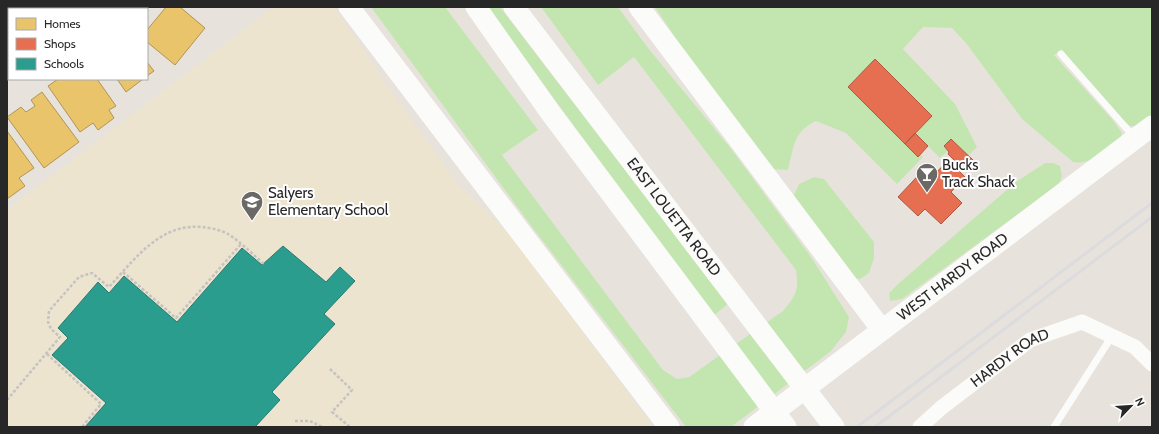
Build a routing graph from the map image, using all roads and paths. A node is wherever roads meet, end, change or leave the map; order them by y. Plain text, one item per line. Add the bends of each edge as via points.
1 (349, 7) edge
2 (476, 7) edge
3 (514, 7) edge
4 (639, 7) edge
5 (1060, 54) dead end
6 (1152, 126) edge
7 (1136, 139) junction
8 (241, 244) junction
9 (264, 264) dead end
10 (123, 272) junction
11 (882, 330) junction
12 (1112, 336) junction
13 (47, 354) junction
14 (1152, 364) edge
15 (330, 369) dead end
16 (7, 400) edge
17 (295, 420) dead end
18 (82, 427) edge
19 (322, 427) edge
20 (350, 427) edge
21 (669, 427) edge
22 (754, 427) edge
23 (786, 427) edge
24 (834, 427) edge
25 (920, 427) edge
26 (1054, 427) edge

1 - 21 main road
2 - 23 main road via 554,118
3 - 24 main road, EAST LOUETTA ROAD
4 - 11 main road
5 - 7 lane
6 - 7 main road, WEST HARDY ROAD
7 - 11 main road, WEST HARDY ROAD
8 - 9 path
8 - 10 path via 226,233 210,228 181,228 157,237
8 - 10 path via 176,318
10 - 13 path via 109,287 92,273 79,277 49,311 48,322 51,329 60,337
11 - 22 main road, WEST HARDY ROAD
12 - 14 street, HARDY ROAD via 1135,347
12 - 25 street, HARDY ROAD via 1082,322 1030,340
12 - 26 lane
13 - 16 path
13 - 18 path via 101,404
15 - 20 path via 352,390 332,412
17 - 19 path

